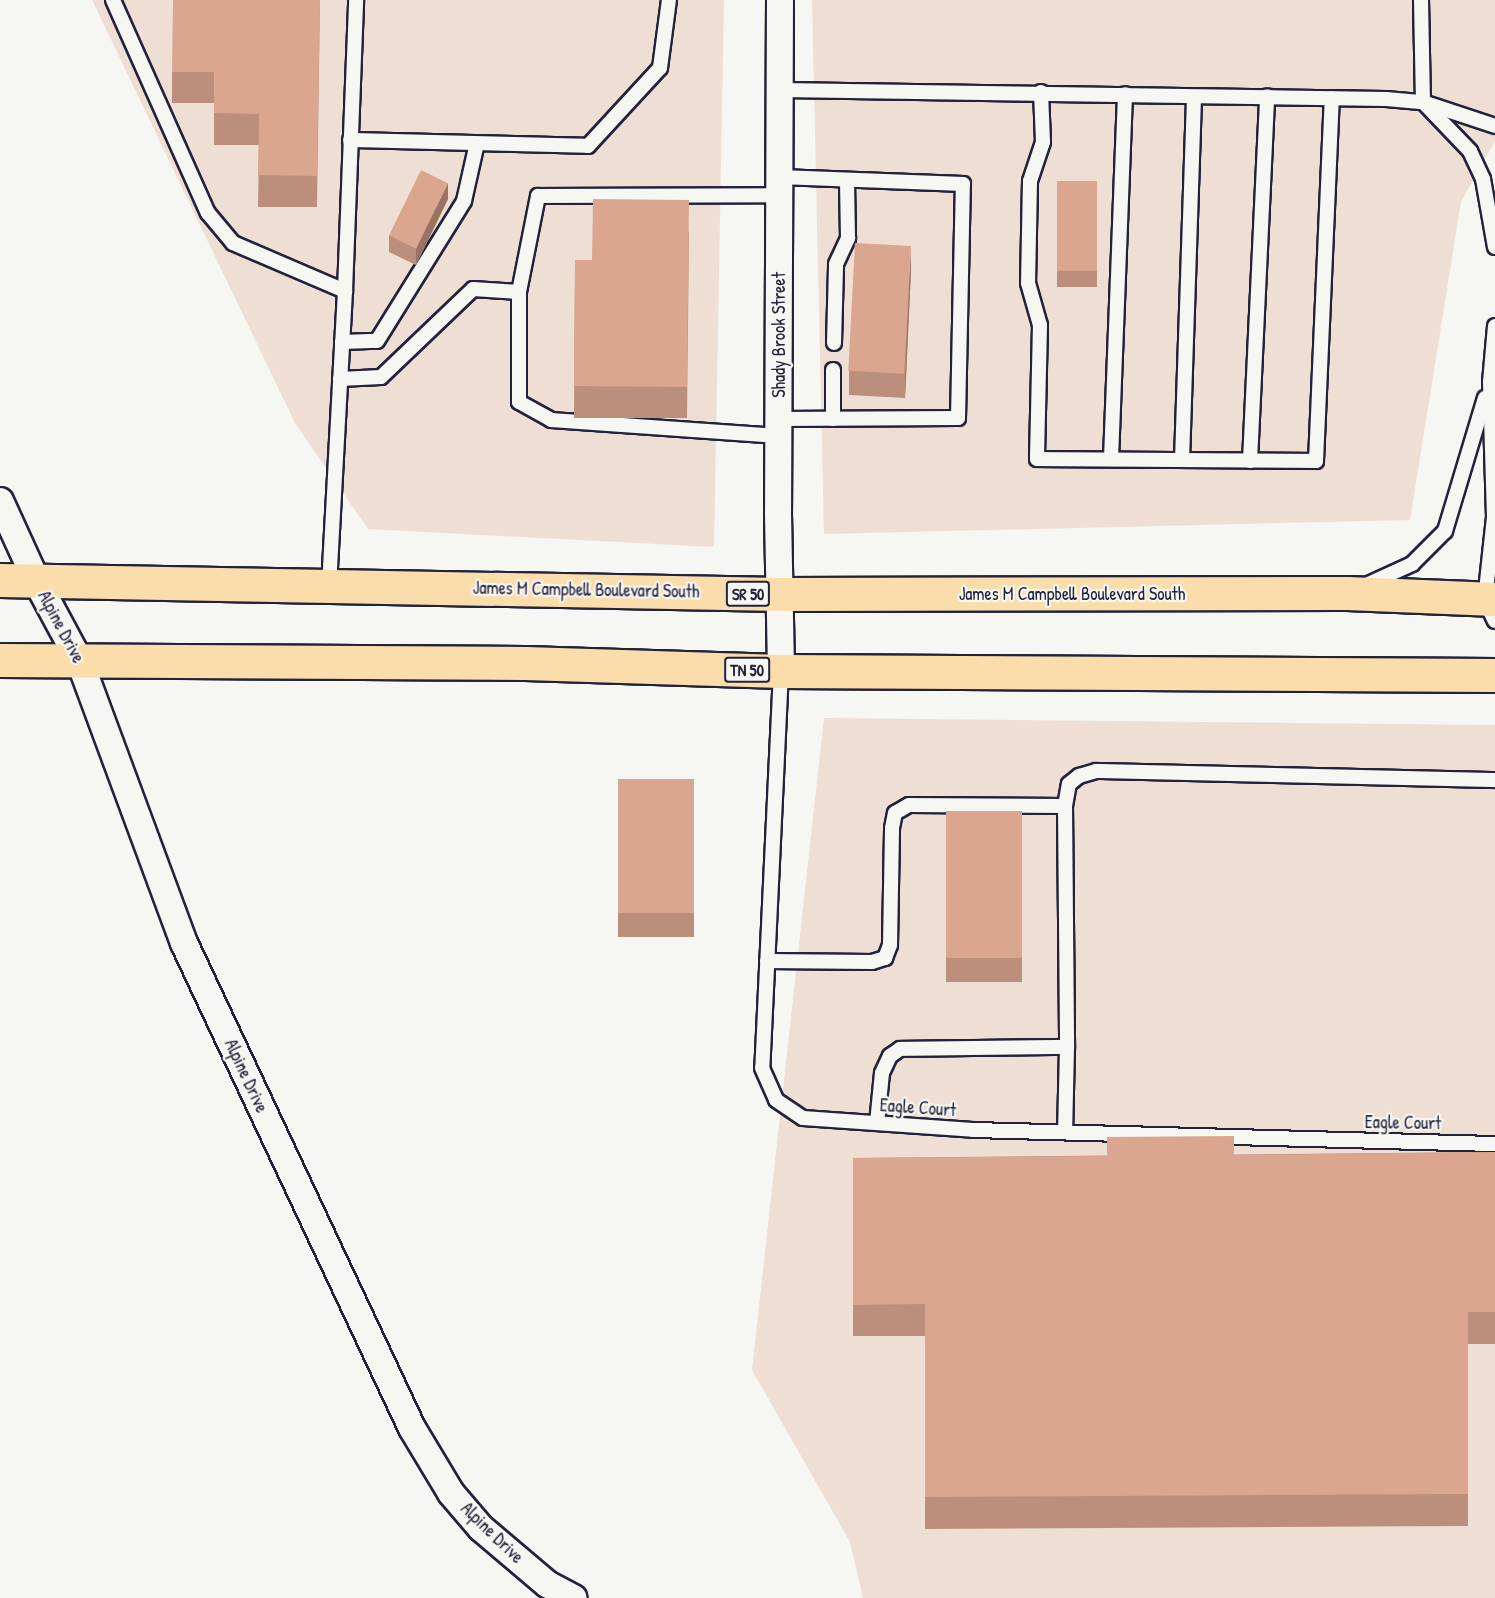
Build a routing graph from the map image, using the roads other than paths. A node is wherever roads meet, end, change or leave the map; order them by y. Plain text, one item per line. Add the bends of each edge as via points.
1 (113, 0) edge
2 (356, 0) edge
3 (669, 0) edge
4 (780, 0) edge
5 (1421, 0) edge
6 (781, 90) junction
7 (1041, 92) junction
8 (1125, 94) junction
9 (1267, 96) junction
10 (1194, 97) junction
11 (1332, 98) junction
12 (1423, 102) junction
13 (1495, 126) edge
14 (350, 140) junction
15 (477, 143) junction
16 (847, 180) junction
17 (780, 186) junction
18 (1495, 247) edge
19 (345, 291) junction
20 (519, 292) junction
21 (1495, 326) edge
22 (342, 342) junction
23 (834, 343) dead end
24 (834, 370) dead end
25 (340, 379) junction
26 (1490, 382) junction
27 (833, 418) junction
28 (778, 427) junction
29 (1111, 459) junction
30 (1182, 460) junction
31 (1250, 461) junction
32 (0, 501) edge
33 (0, 580) edge
34 (36, 580) junction
35 (329, 585) junction
36 (1347, 593) junction
37 (781, 594) junction
38 (1492, 607) edge
39 (0, 660) edge
40 (80, 662) junction
41 (781, 671) junction
42 (1495, 675) edge
43 (1495, 780) edge
44 (1065, 806) junction
45 (767, 961) junction
46 (1067, 1047) junction
47 (877, 1123) junction
48 (1065, 1132) junction
49 (1495, 1144) edge
50 (573, 1598) edge

1 - 19 lane via 208,213 233,243
2 - 14 lane
3 - 15 lane via 660,68 588,146
4 - 6 street, Shady Brook Street
5 - 12 lane
6 - 7 lane
6 - 17 street, Shady Brook Street
7 - 8 lane
7 - 29 lane via 1043,142 1030,181 1028,283 1040,324 1037,459
8 - 10 lane
8 - 29 lane
9 - 10 lane
9 - 11 lane
9 - 31 lane
10 - 30 lane
11 - 12 lane
11 - 31 lane via 1316,461
12 - 13 lane
12 - 18 lane via 1470,151 1483,179
14 - 15 lane
14 - 19 lane
15 - 22 lane via 464,201 377,341
16 - 17 lane
16 - 23 lane via 848,238 836,264
16 - 27 lane via 963,184 958,418
17 - 20 lane via 538,196
17 - 28 street, Shady Brook Street
19 - 22 lane
20 - 25 lane via 473,289 381,377
20 - 28 lane via 519,402 551,420
21 - 26 lane
22 - 25 lane
24 - 27 lane
25 - 35 lane
26 - 36 lane via 1445,531 1412,564
26 - 38 lane
27 - 28 lane
28 - 37 street, Shady Brook Street
29 - 30 lane
30 - 31 lane
32 - 34 street, Alpine Drive
33 - 34 main road, James M Campbell Boulevard South / SR 50
34 - 35 main road, James M Campbell Boulevard South / SR 50
34 - 40 street, Alpine Drive
35 - 37 main road, James M Campbell Boulevard South / SR 50
36 - 37 main road, James M Campbell Boulevard South / SR 50
36 - 38 main road, James M Campbell Boulevard South / SR 50
37 - 41 street, Shady Brook Street
39 - 40 main road, TN 50
40 - 41 main road, TN 50 via 525,663
40 - 50 street, Alpine Drive via 184,943 412,1428 452,1493 481,1528 547,1584
41 - 42 main road, TN 50
41 - 45 lane, Eagle Court
43 - 44 lane via 1096,771 1069,784
44 - 45 lane via 909,805 895,813 892,828 890,945 885,958 872,962
44 - 46 lane
45 - 47 lane, Eagle Court via 762,1068 776,1100 803,1118
46 - 47 lane via 900,1049 890,1056 882,1073
46 - 48 lane
47 - 48 lane, Eagle Court
48 - 49 lane, Eagle Court

